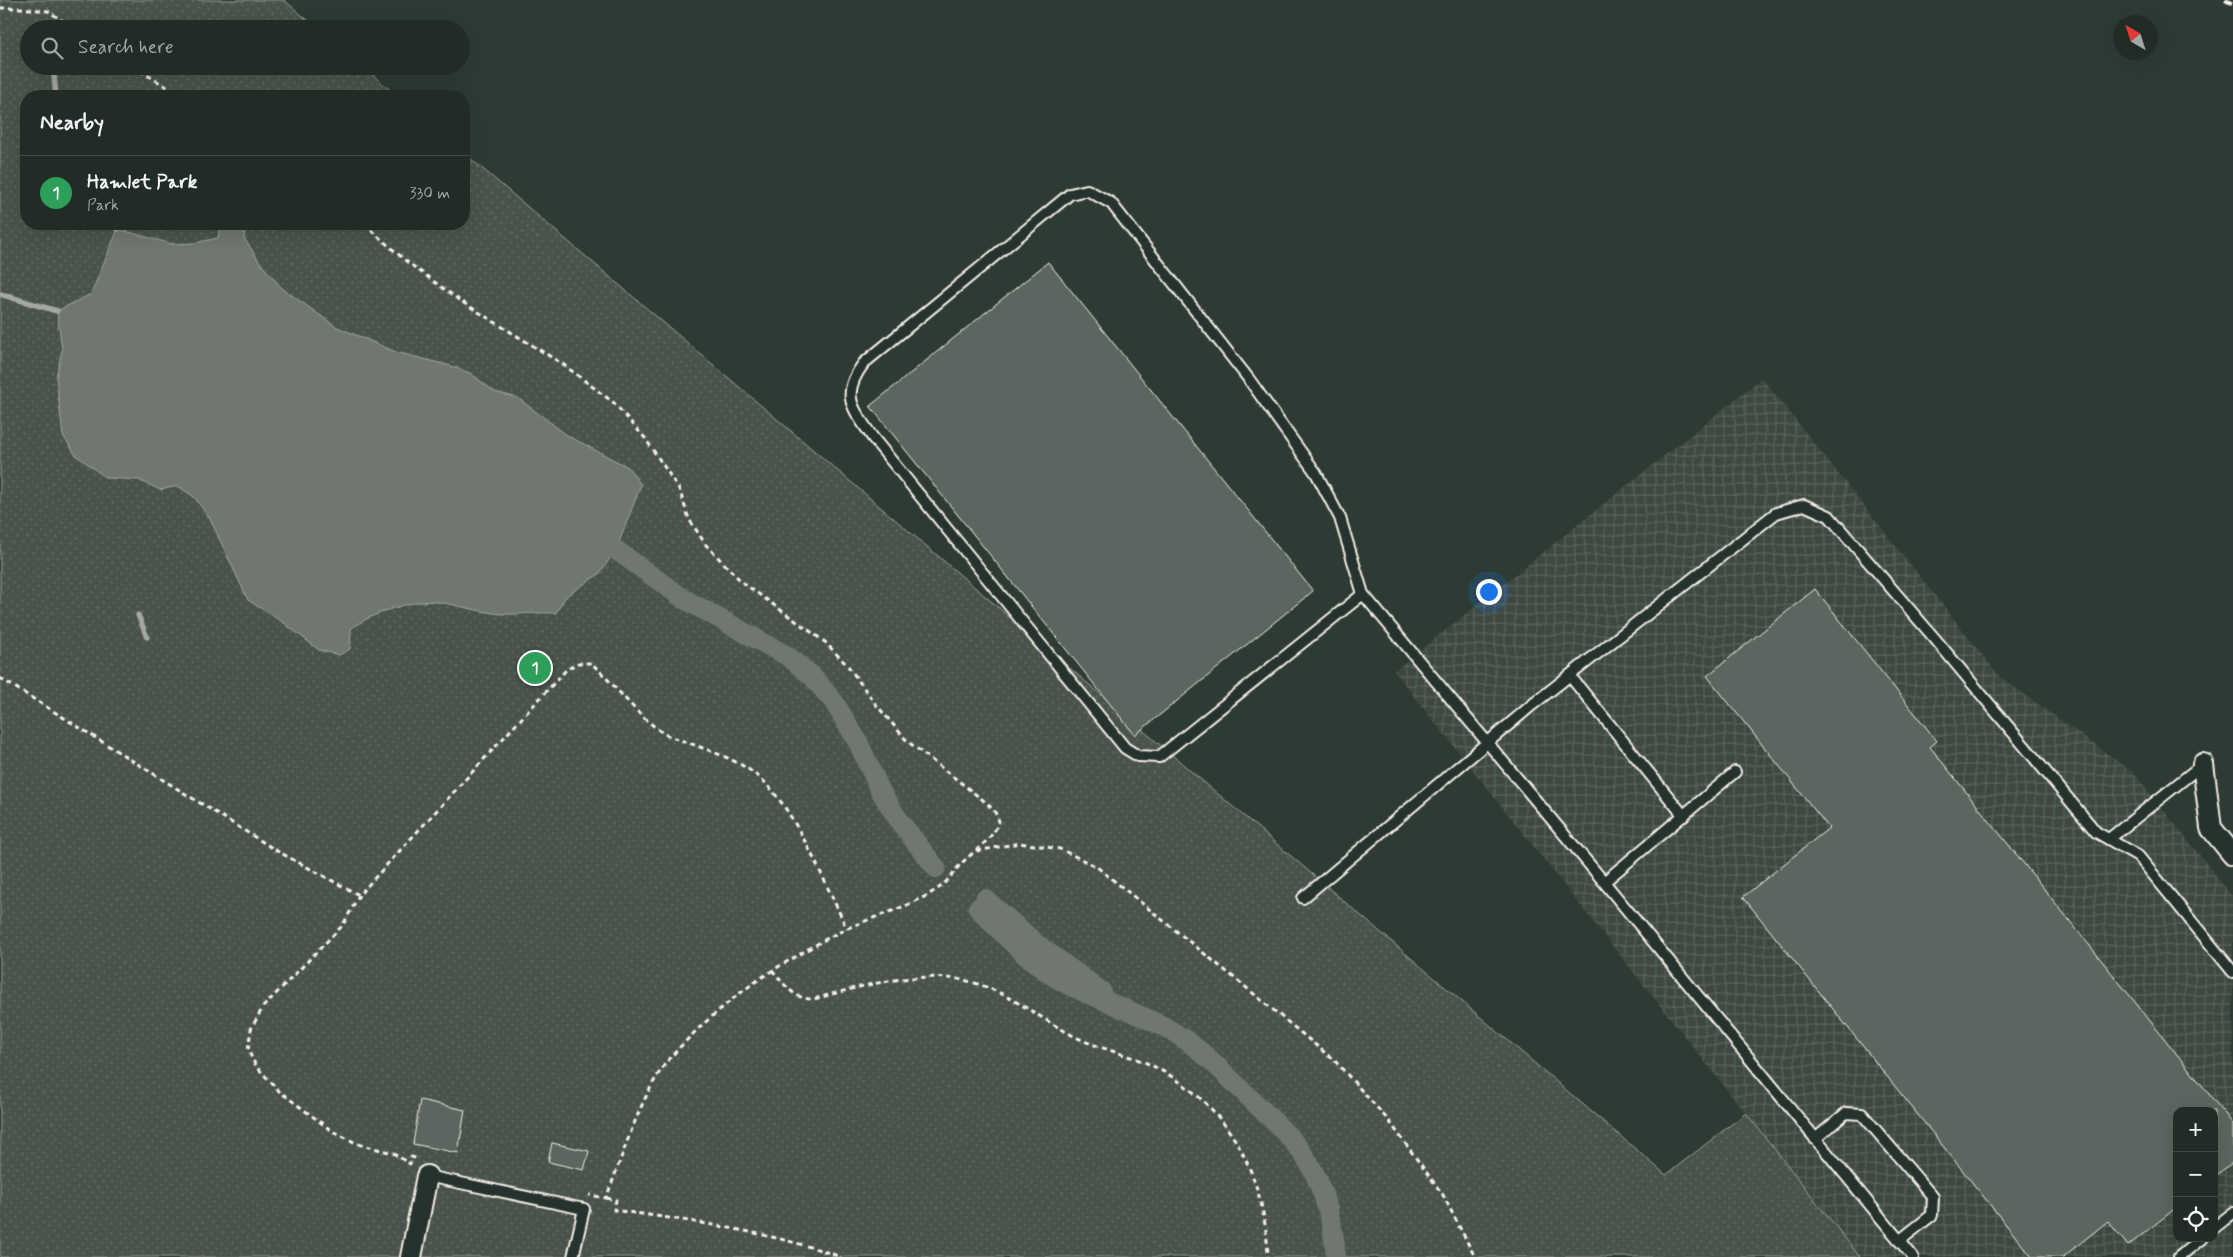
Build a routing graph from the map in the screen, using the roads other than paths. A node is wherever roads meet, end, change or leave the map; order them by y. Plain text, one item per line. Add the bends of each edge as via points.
1 (1363, 594) junction
2 (1570, 676) junction
3 (1488, 742) junction
4 (2203, 764) joint
5 (1735, 772) dead end
6 (1684, 816) junction
7 (2109, 839) junction
8 (2233, 855) edge
9 (1604, 882) junction
10 (1303, 898) dead end
11 (2233, 972) edge
12 (1815, 1139) junction
13 (424, 1168) joint
14 (2233, 1213) edge
15 (2218, 1225) edge
16 (1900, 1241) junction
17 (2197, 1242) edge
18 (410, 1257) edge
19 (573, 1257) edge
20 (1912, 1257) edge
21 (2179, 1257) edge

1 - 1 lane via 1340,518 1316,473 1248,378 1111,203 1086,190 1070,194 864,363 853,378 850,404 873,438 1124,748 1138,756 1159,757
1 - 3 lane
2 - 3 lane
2 - 6 lane
2 - 7 lane via 1776,513 1804,505 1829,516 2096,832
3 - 9 lane
3 - 10 lane
4 - 7 lane
4 - 8 street via 2211,828
5 - 6 lane
6 - 9 lane
7 - 11 lane via 2138,856
9 - 12 lane
12 - 16 lane
12 - 16 lane via 1846,1113 1862,1114 1933,1197 1932,1215
13 - 18 street
13 - 19 lane via 584,1209
14 - 15 lane
16 - 20 lane
17 - 21 lane

